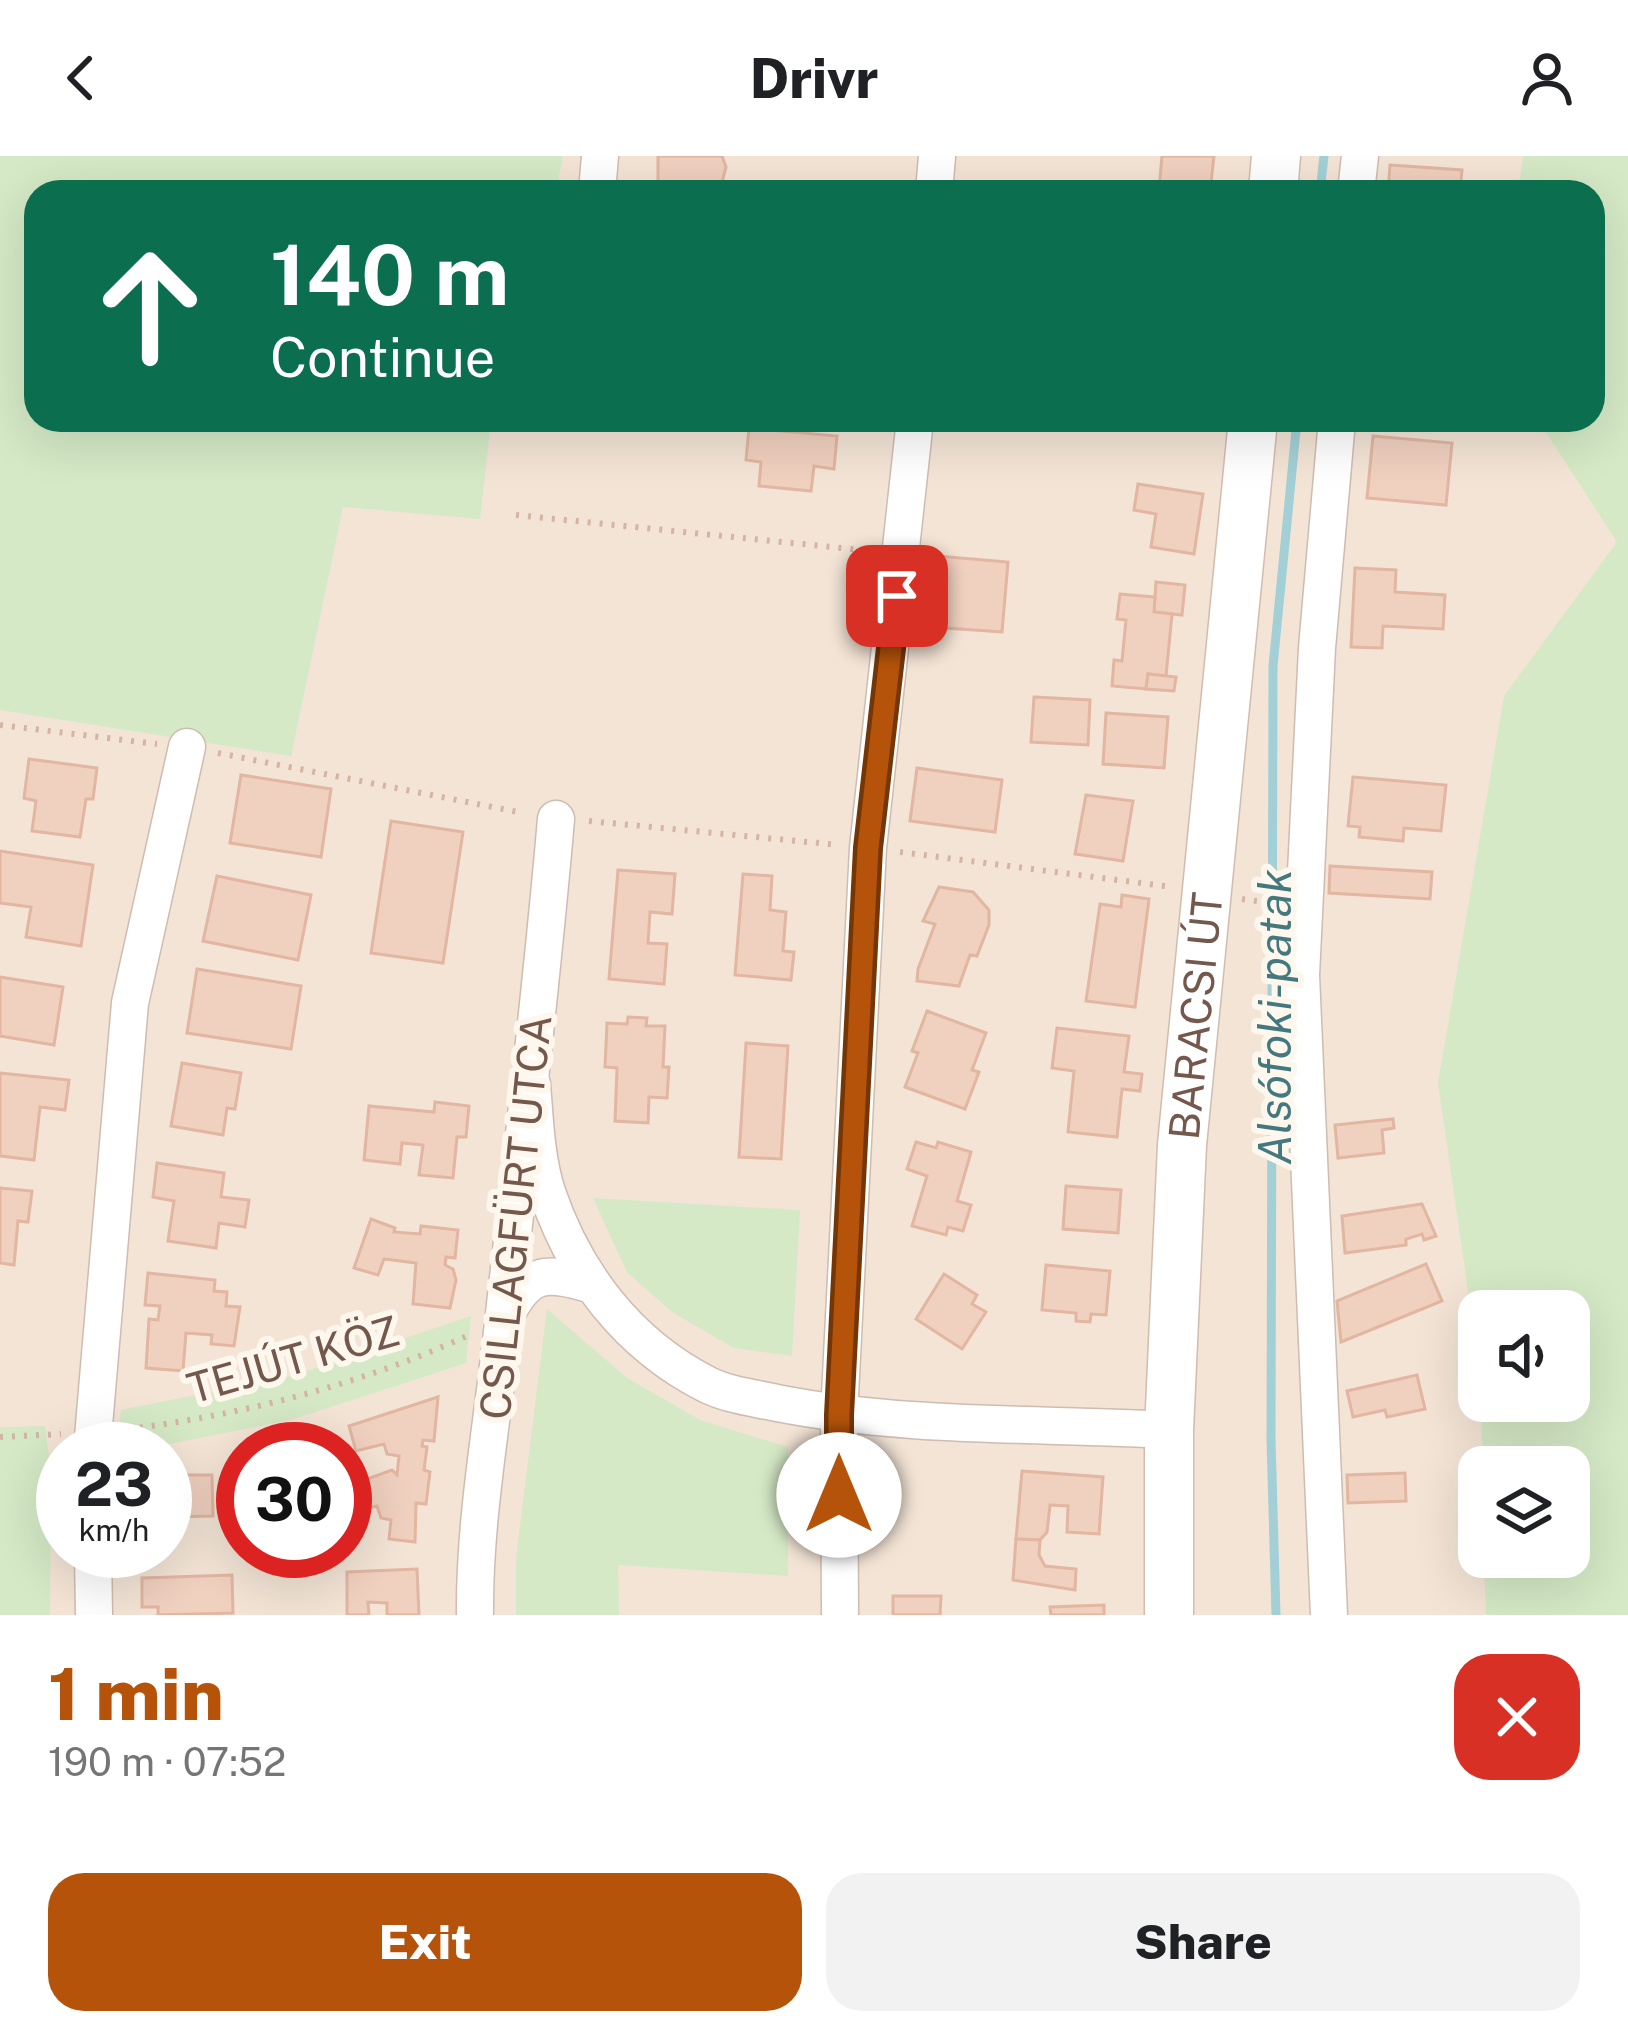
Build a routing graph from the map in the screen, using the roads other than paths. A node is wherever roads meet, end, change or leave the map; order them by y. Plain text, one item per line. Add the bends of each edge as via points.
1 (914, 432) edge
2 (1252, 432) edge
3 (1336, 432) edge
4 (187, 747) road end
5 (556, 819) road end
6 (532, 1084) junction
7 (589, 1283) junction
8 (503, 1320) junction
9 (839, 1415) junction
10 (94, 1422) edge
11 (1168, 1430) junction
12 (93, 1578) edge
13 (94, 1615) edge
14 (475, 1615) edge
15 (840, 1615) edge
16 (1169, 1615) edge
17 (1329, 1615) edge

1 - 9 street via 868,848
2 - 11 street, BARACSI ÚT via 1182,1145
3 - 17 street via 1301,975
4 - 10 street via 130,1003
5 - 6 street, CSILLAGFÜRT UTCA
6 - 7 street via 548,1193
6 - 8 street, CSILLAGFÜRT UTCA
7 - 8 street via 540,1277 526,1284
7 - 9 street via 622,1323 710,1387
8 - 14 street, CSILLAGFÜRT UTCA
9 - 11 street
9 - 15 street
11 - 16 street, BARACSI ÚT
12 - 13 street

